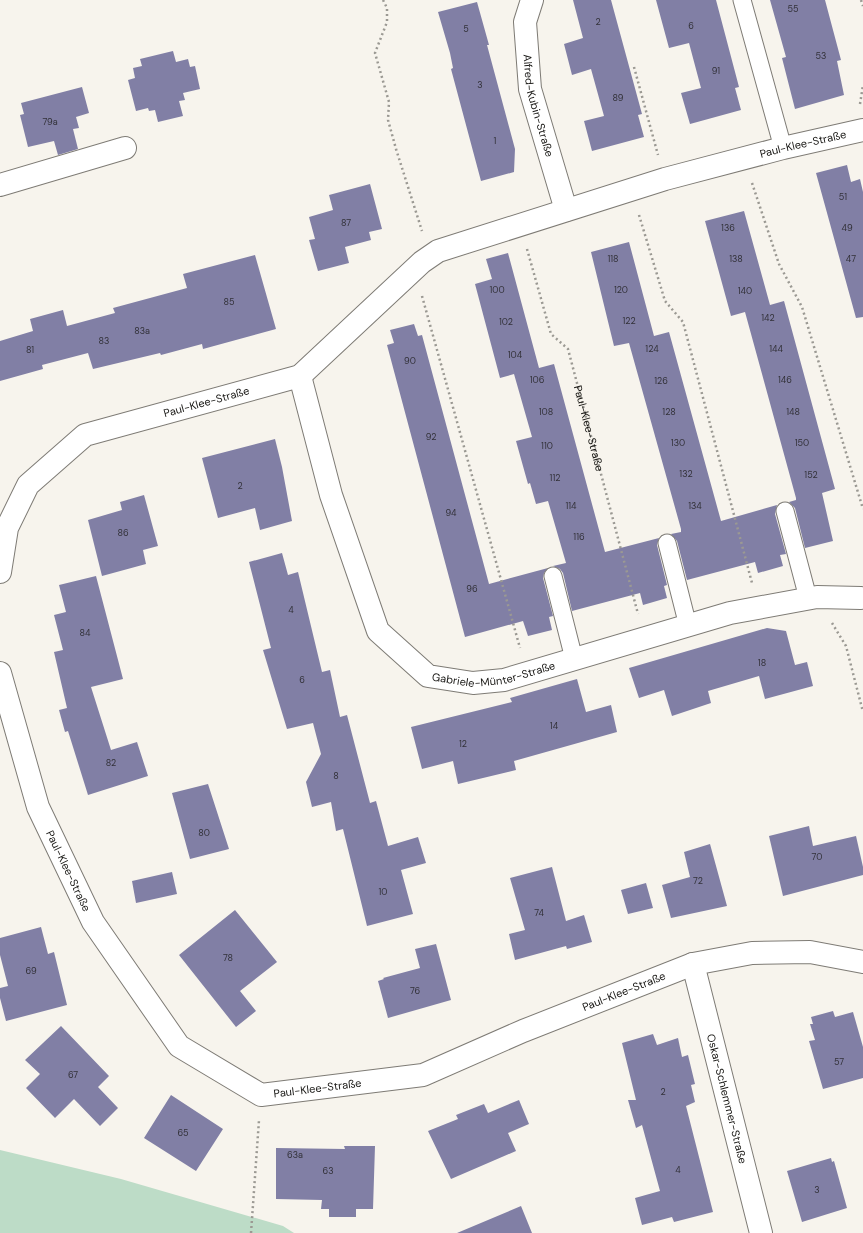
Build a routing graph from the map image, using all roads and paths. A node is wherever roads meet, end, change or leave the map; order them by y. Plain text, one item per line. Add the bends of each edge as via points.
1 (382, 0) edge
2 (532, 0) edge
3 (742, 0) edge
4 (861, 0) edge
5 (863, 6) edge
6 (634, 67) dead end
7 (863, 85) edge
8 (862, 119) edge
9 (125, 148) dead end
10 (783, 148) junction
11 (743, 158) junction
12 (665, 179) junction
13 (0, 185) edge
14 (632, 190) junction
15 (566, 210) junction
16 (520, 225) junction
17 (438, 251) junction
18 (411, 273) junction
19 (300, 376) junction
20 (863, 509) edge
21 (785, 511) dead end
22 (3, 522) edge
23 (668, 544) dead end
24 (0, 572) edge
25 (553, 576) dead end
26 (754, 591) dead end
27 (808, 598) junction
28 (862, 599) edge
29 (688, 626) junction
30 (645, 638) junction
31 (846, 646) dead end
32 (574, 659) junction
33 (0, 673) edge
34 (527, 673) junction
35 (863, 712) edge
36 (863, 962) edge
37 (692, 964) junction
38 (261, 1095) junction
39 (251, 1233) edge
40 (761, 1233) edge

1 - 17 path via 387,8 387,22 375,52 388,102 388,120 419,224 423,234
2 - 15 street, Alfred-Kubin-Straße via 525,22 530,89
3 - 10 lane
4 - 5 path
6 - 12 path
7 - 8 path via 860,102
8 - 10 street, Paul-Klee-Straße
9 - 13 street
10 - 11 street, Paul-Klee-Straße
11 - 12 street, Paul-Klee-Straße
11 - 20 path via 779,264 802,307
12 - 14 street, Paul-Klee-Straße
14 - 15 street, Paul-Klee-Straße
14 - 26 path via 665,301 682,322
15 - 16 street, Paul-Klee-Straße
16 - 17 street, Paul-Klee-Straße
16 - 30 path, Paul-Klee-Straße via 551,334 568,349
17 - 18 street, Paul-Klee-Straße
18 - 19 street, Paul-Klee-Straße
18 - 34 path via 420,289
19 - 22 street, Paul-Klee-Straße via 85,435 28,485
19 - 34 street, Gabriele-Münter-Straße via 331,495 378,631 428,676 473,683 504,680
21 - 27 lane
22 - 24 street, Paul-Klee-Straße
23 - 29 lane
25 - 32 lane
27 - 28 street, Gabriele-Münter-Straße
27 - 29 street, Gabriele-Münter-Straße via 730,613
29 - 30 street, Gabriele-Münter-Straße
30 - 32 street, Gabriele-Münter-Straße
31 - 35 path
32 - 34 street, Gabriele-Münter-Straße
33 - 38 street, Paul-Klee-Straße via 38,807 93,922 179,1046
36 - 37 street, Paul-Klee-Straße via 810,952 752,953
37 - 38 street, Paul-Klee-Straße via 523,1031 423,1075
37 - 40 street, Oskar-Schlemmer-Straße
38 - 39 path

